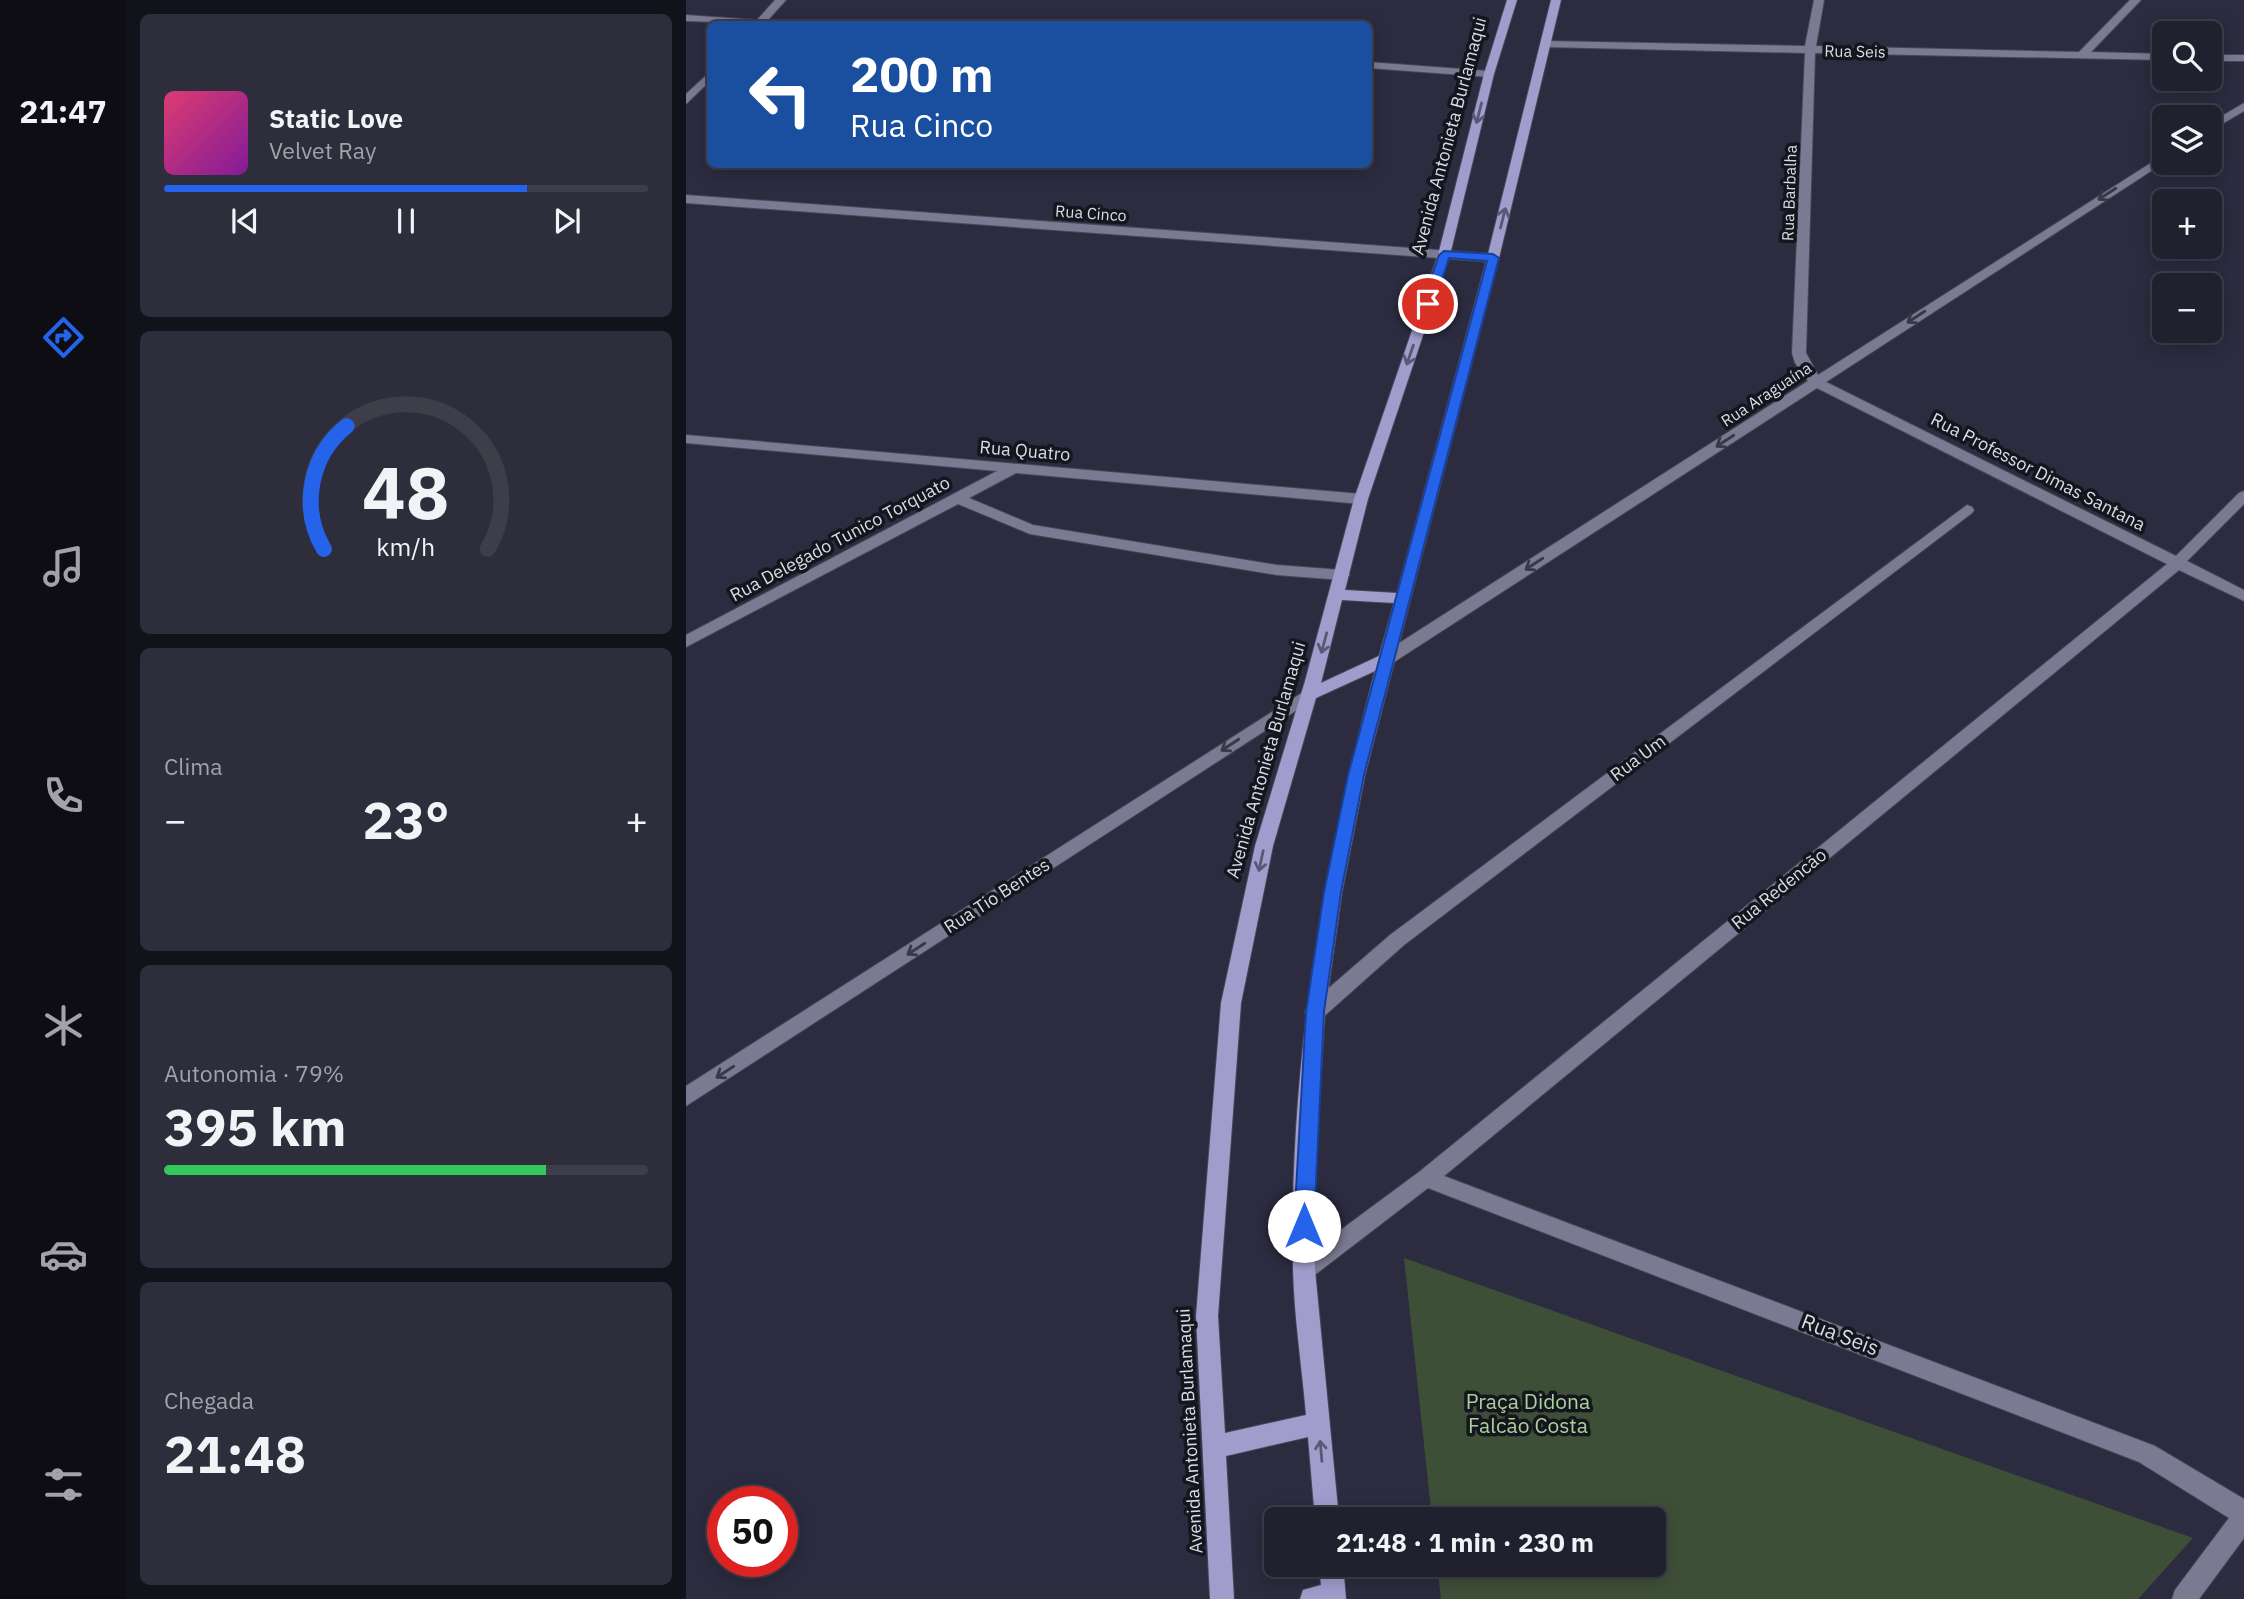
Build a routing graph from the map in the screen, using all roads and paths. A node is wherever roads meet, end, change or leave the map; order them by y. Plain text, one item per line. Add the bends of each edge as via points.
1 (781, 0) edge
2 (1512, 0) edge
3 (1556, 0) edge
4 (1819, 0) edge
5 (2136, 0) edge
6 (686, 18) edge
7 (722, 21) edge
8 (762, 21) edge
9 (1546, 44) junction
10 (1810, 50) junction
11 (2081, 56) junction
12 (2152, 57) edge
13 (2222, 58) edge
14 (2244, 58) edge
15 (1372, 65) edge
16 (1489, 74) junction
17 (707, 78) edge
18 (686, 101) edge
19 (2244, 106) edge
20 (2222, 120) edge
21 (2152, 165) edge
22 (686, 199) edge
23 (1444, 255) junction
24 (1493, 258) junction
25 (1816, 382) junction
26 (686, 439) edge
27 (1012, 469) junction
28 (2244, 496) edge
29 (957, 498) junction
30 (1361, 499) junction
31 (1967, 510) dead end
32 (2177, 562) junction
33 (1342, 575) junction
34 (1337, 595) junction
35 (2244, 596) edge
36 (1401, 598) junction
37 (686, 642) edge
38 (1385, 660) junction
39 (1308, 695) junction
40 (1315, 1012) junction
41 (686, 1097) edge
42 (1426, 1178) junction
43 (1304, 1270) junction
44 (1318, 1424) junction
45 (1214, 1447) junction
46 (1325, 1507) edge
47 (2244, 1516) edge
48 (1329, 1577) edge
49 (1326, 1598) edge
50 (1222, 1599) edge
51 (2184, 1599) edge

1 - 8 street
2 - 16 main road, Avenida Antonieta Burlamaqui
3 - 9 main road
4 - 10 street, Rua Barbalha
5 - 11 street
6 - 7 street
9 - 10 street, Rua Seis
24 -> 9 main road
10 - 11 street, Rua Seis
10 - 25 street, Rua Barbalha via 1799,353
11 - 12 street, Rua Seis
13 - 14 street
15 - 16 street
16 -> 23 main road, Avenida Antonieta Burlamaqui
17 - 18 street
19 - 20 street
21 -> 25 street, Rua Araguaína
22 - 23 street, Rua Cinco
23 - 24 street, Rua Cinco
23 -> 30 main road, Avenida Antonieta Burlamaqui
24 - 36 main road
25 - 32 street, Rua Professor Dimas Santana
25 -> 38 street, Rua Araguaína
26 - 27 street, Rua Quatro
27 - 29 street, Rua Delegado Tunico Torquato
27 - 30 street, Rua Quatro
28 - 32 street, Rua Redencão
29 - 33 street via 1030,529 1277,569
29 - 37 street, Rua Delegado Tunico Torquato
30 - 33 main road, Avenida Antonieta Burlamaqui
31 - 40 street, Rua Um via 1397,940
32 - 35 street, Rua Professor Dimas Santana
32 - 42 street, Rua Redencão
33 - 34 main road, Avenida Antonieta Burlamaqui
34 - 36 main road
34 -> 39 main road, Avenida Antonieta Burlamaqui
36 - 38 main road
38 - 39 main road
38 - 40 main road via 1356,775
39 -> 41 street, Rua Tio Bentes
39 -> 45 main road, Avenida Antonieta Burlamaqui via 1264,846 1231,1003 1207,1316
40 - 43 main road via 1304,1182
42 - 43 street, Rua Redencão
42 - 47 street, Rua Seis via 2147,1454
43 - 44 main road
44 - 45 main road
46 -> 44 main road
45 - 50 main road, Avenida Antonieta Burlamaqui
47 - 51 street
48 - 49 main road

